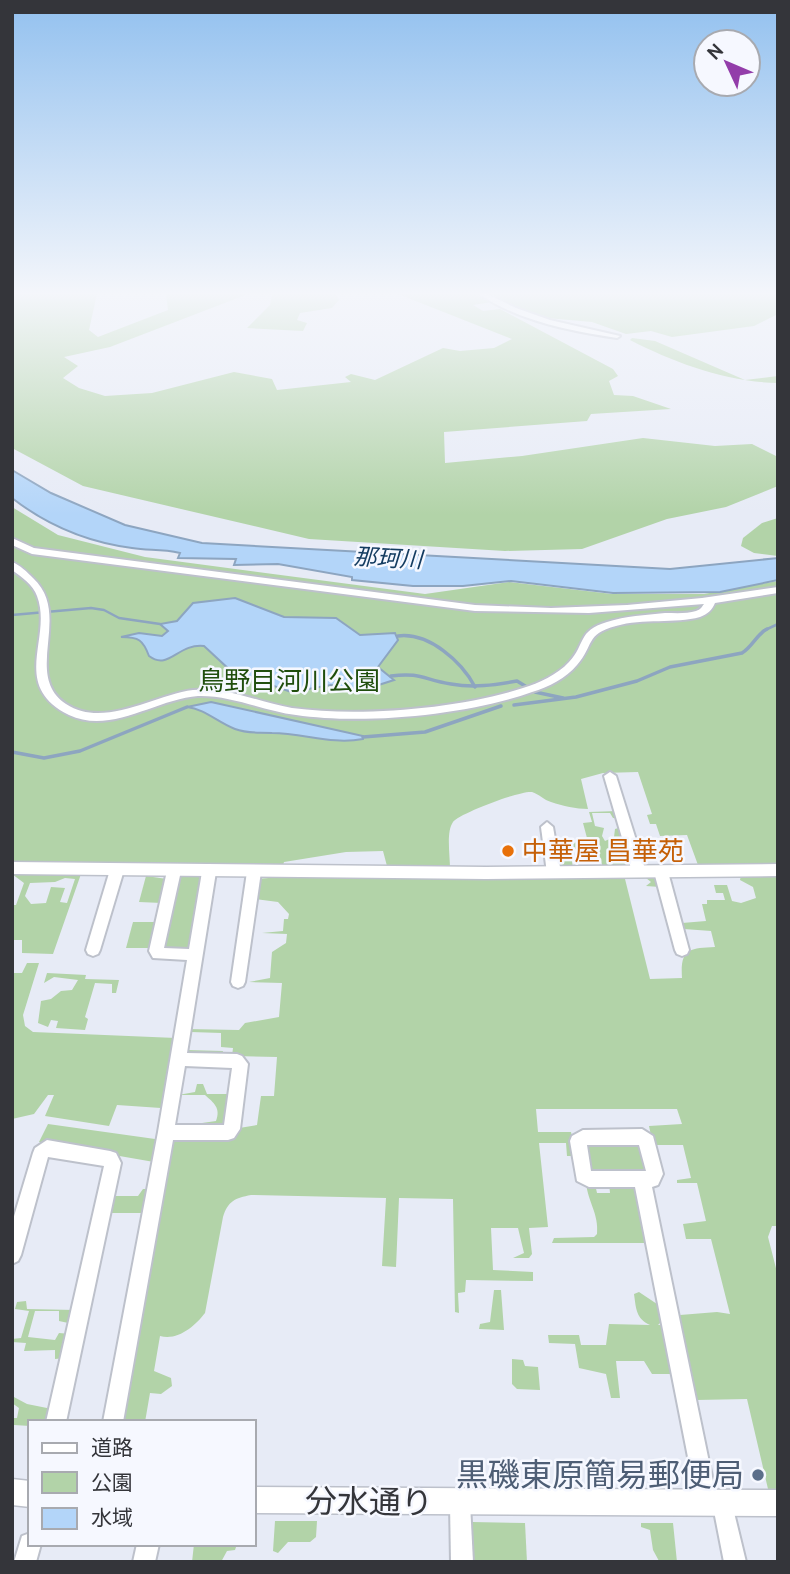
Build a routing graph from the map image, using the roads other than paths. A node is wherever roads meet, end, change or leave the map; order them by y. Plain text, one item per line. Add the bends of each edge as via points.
1 (12, 541) edge
2 (12, 565) edge
3 (778, 590) edge
4 (710, 602) junction
5 (610, 776) dead end
6 (547, 827) dead end
7 (12, 868) edge
8 (117, 870) junction
9 (778, 870) edge
10 (174, 871) junction
11 (209, 872) junction
12 (254, 872) junction
13 (639, 872) junction
14 (661, 872) junction
15 (554, 873) junction
16 (93, 950) dead end
17 (682, 950) dead end
18 (195, 955) junction
19 (238, 982) dead end
20 (178, 1059) junction
21 (166, 1132) junction
22 (642, 1179) junction
23 (12, 1255) edge
24 (56, 1420) edge
25 (113, 1420) edge
26 (256, 1500) edge
27 (460, 1503) junction
28 (715, 1503) junction
29 (778, 1503) edge
30 (462, 1562) edge
31 (735, 1562) edge

1 - 4 street via 32,551 475,608 586,611
2 - 4 street via 36,587 44,611 43,683 58,703 97,719 199,692 286,711 354,714 448,707 553,679 573,664 583,642 595,630 698,614 708,609
3 - 4 street
5 - 13 street
6 - 15 street
7 - 8 street
8 - 10 street
8 - 16 street
9 - 14 street
10 - 11 street
10 - 18 street via 156,951
11 - 12 street
11 - 18 street
12 - 15 street
12 - 19 street
13 - 14 street
13 - 15 street
14 - 17 street
18 - 20 street
20 - 21 street
20 - 21 street via 240,1064 232,1129 228,1133
21 - 25 street
22 - 22 street via 589,1179 583,1175 578,1142 583,1138 642,1137 654,1174
22 - 28 street
23 - 24 street via 41,1153 47,1149 110,1159 113,1163
26 - 27 street, 分水通り
27 - 28 street, 分水通り
27 - 30 street
28 - 29 street, 分水通り
28 - 31 street

